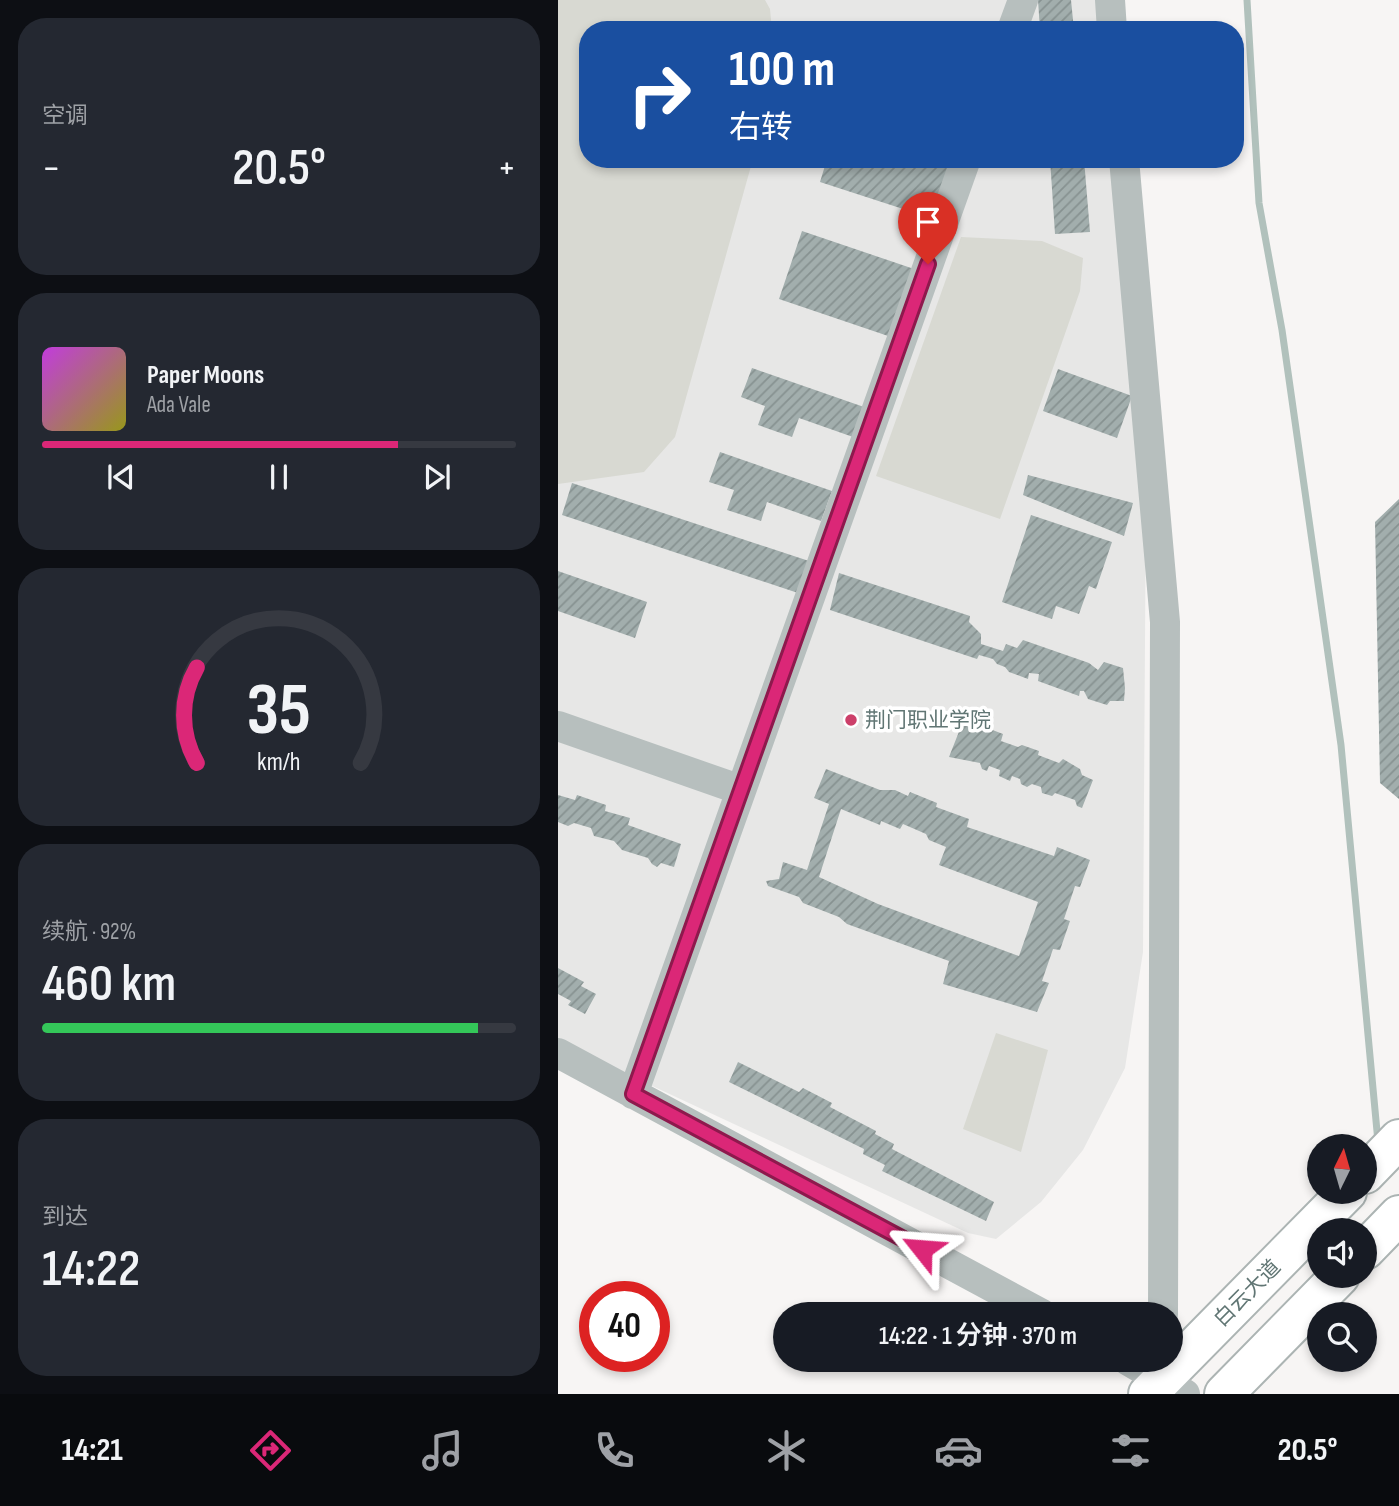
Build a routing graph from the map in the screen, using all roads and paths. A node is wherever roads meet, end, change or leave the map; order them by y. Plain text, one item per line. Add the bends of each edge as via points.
1 (1023, 0) edge
2 (1110, 0) edge
3 (1015, 21) edge
4 (1111, 21) edge
5 (963, 168) edge
6 (1125, 168) edge
7 (558, 726) edge
8 (741, 790) junction
9 (558, 1054) edge
10 (633, 1094) junction
11 (1399, 1139) edge
12 (1377, 1162) edge
13 (1336, 1204) edge
14 (1399, 1216) edge
15 (1377, 1238) edge
16 (1328, 1288) edge
17 (1020, 1302) edge
18 (1163, 1302) edge
19 (1148, 1372) edge
20 (1165, 1382) edge
21 (1224, 1394) edge

1 - 3 street
2 - 4 street
5 - 8 street
6 - 18 street via 1165,622
7 - 8 street
8 - 10 street
9 - 10 street
10 - 17 street
11 - 12 main road
13 - 20 main road, 白云大道
14 - 15 main road
16 - 21 main road
19 - 20 street

